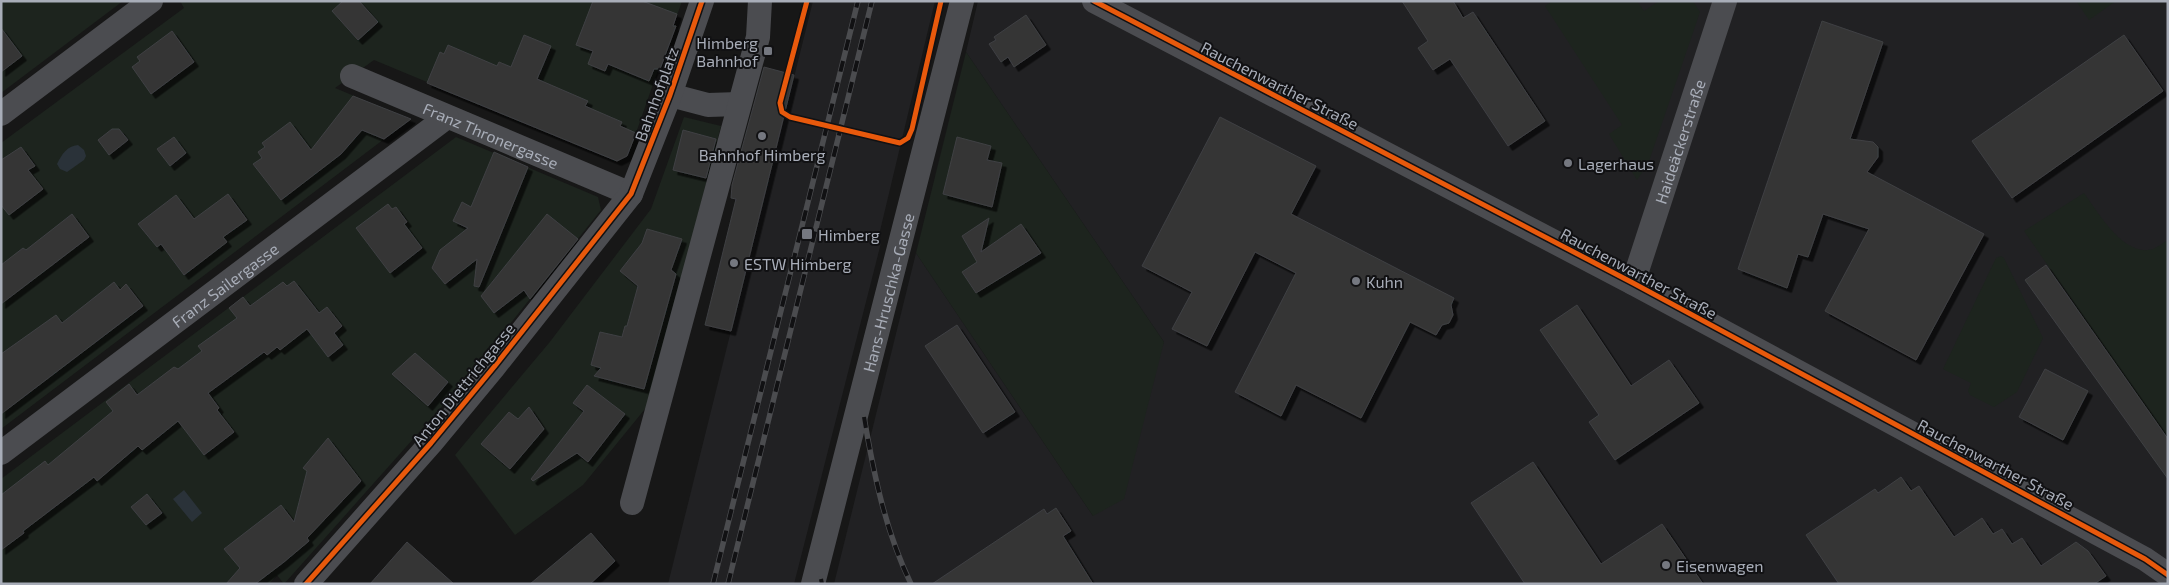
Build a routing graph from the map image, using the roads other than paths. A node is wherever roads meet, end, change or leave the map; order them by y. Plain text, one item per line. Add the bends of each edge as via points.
1 (151, 1) edge
2 (702, 1) edge
3 (760, 1) edge
4 (962, 1) edge
5 (1094, 1) edge
6 (1725, 1) edge
7 (352, 76) dead end
8 (670, 95) junction
9 (739, 104) junction
10 (1, 114) edge
11 (447, 117) junction
12 (631, 194) junction
13 (1633, 283) junction
14 (1, 453) edge
15 (632, 503) dead end
16 (2168, 575) edge
17 (306, 584) edge
18 (813, 584) edge

1 - 10 street
2 - 8 street, Bahnhofplatz
3 - 9 street via 758,37
4 - 18 street, Hans-Hruschka-Gasse
5 - 13 street, Rauchenwarther Straße
6 - 13 street, Haideäckerstraße
7 - 11 street, Franz Thronergasse
8 - 9 street, Bahnhofplatz via 708,105
8 - 12 street, Bahnhofplatz
9 - 15 street
11 - 12 street, Franz Thronergasse
11 - 14 street, Franz Sailergasse
12 - 17 street, Anton Diettrichgasse via 431,443
13 - 16 street, Rauchenwarther Straße via 2145,558

